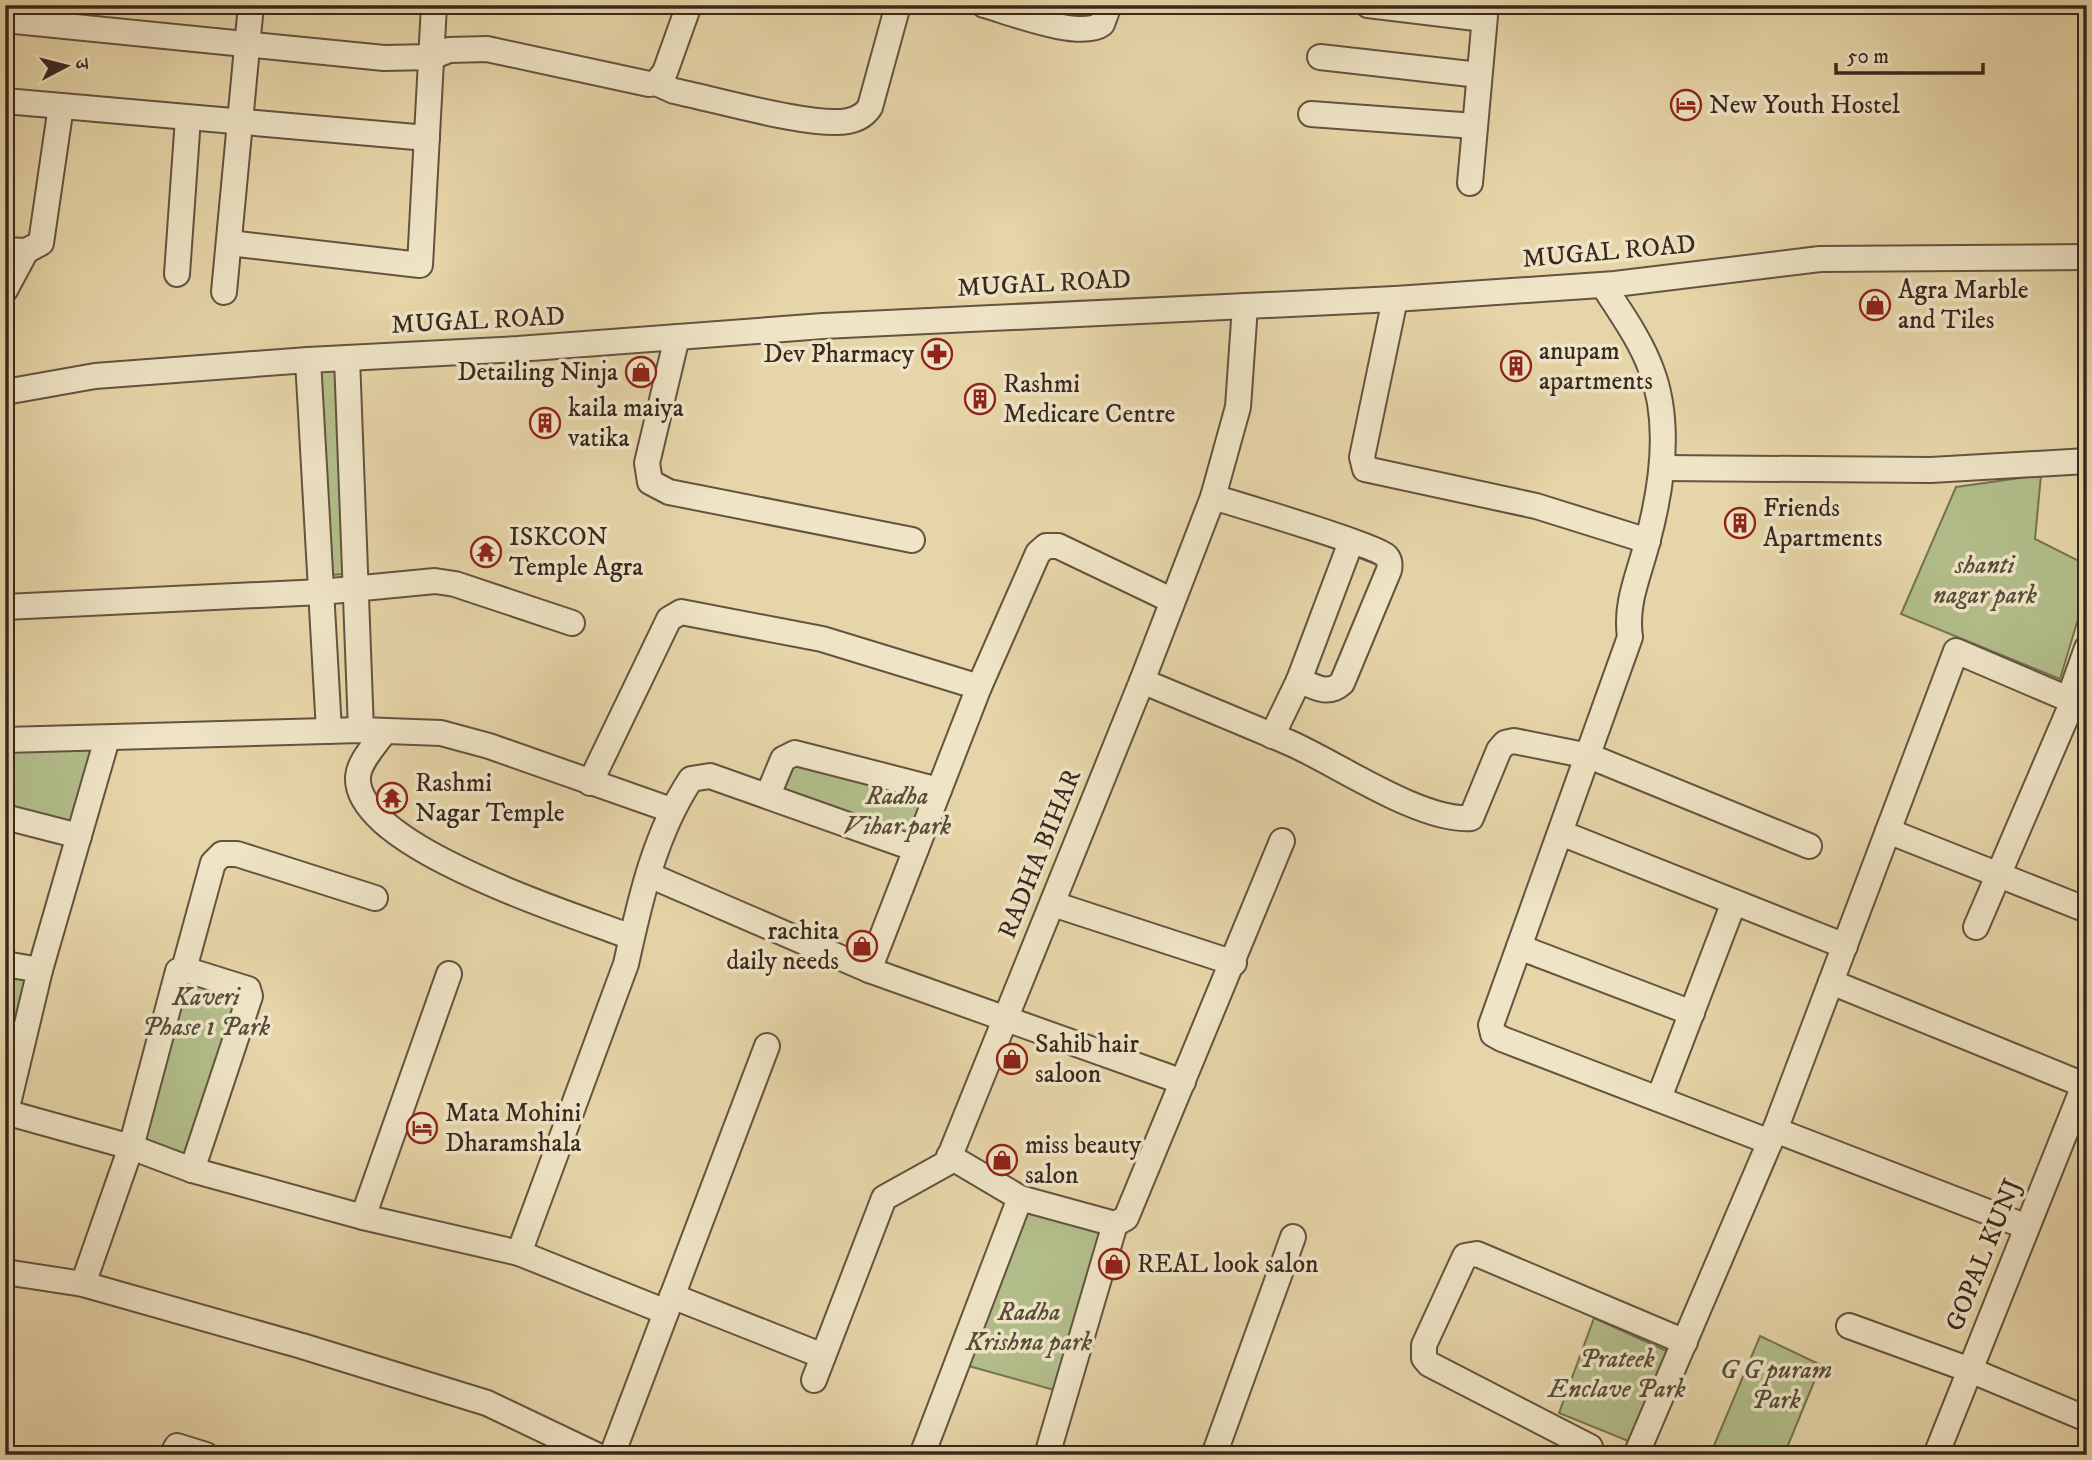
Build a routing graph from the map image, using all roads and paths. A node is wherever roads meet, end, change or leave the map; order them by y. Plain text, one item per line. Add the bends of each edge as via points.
1 (251, 5) edge
2 (434, 5) edge
3 (689, 5) edge
4 (898, 5) edge
5 (984, 5) edge
6 (1109, 5) edge
7 (1368, 5) edge
8 (1485, 12) edge
9 (5, 20) edge
10 (247, 44) junction
11 (432, 57) junction
12 (1320, 57) dead end
13 (1479, 75) junction
14 (656, 83) junction
15 (5, 101) edge
16 (61, 106) junction
17 (1311, 114) dead end
18 (188, 118) junction
19 (240, 123) junction
20 (1475, 126) junction
21 (427, 138) junction
22 (1470, 183) dead end
23 (229, 243) junction
24 (16, 250) edge
25 (2087, 257) edge
26 (177, 274) dead end
27 (1603, 285) junction
28 (5, 290) edge
29 (224, 292) dead end
30 (1395, 299) junction
31 (1245, 306) junction
32 (677, 337) junction
33 (348, 358) junction
34 (308, 359) junction
35 (5, 392) edge
36 (2087, 461) edge
37 (1662, 468) junction
38 (1213, 497) junction
39 (912, 540) dead end
40 (1648, 541) junction
41 (1351, 542) junction
42 (356, 587) junction
43 (321, 592) junction
44 (1171, 600) junction
45 (5, 607) edge
46 (572, 623) dead end
47 (2087, 648) edge
48 (1299, 680) junction
49 (1142, 681) junction
50 (979, 687) junction
51 (2080, 703) edge
52 (373, 730) junction
53 (329, 731) junction
54 (1272, 736) junction
55 (107, 739) junction
56 (5, 740) edge
57 (1590, 757) junction
58 (590, 783) junction
59 (939, 790) junction
60 (768, 795) junction
61 (671, 810) junction
62 (5, 817) edge
63 (1888, 831) junction
64 (1561, 833) junction
65 (79, 836) junction
66 (1282, 841) dead end
67 (1809, 846) dead end
68 (916, 849) junction
69 (1996, 874) junction
70 (649, 876) junction
71 (375, 898) dead end
72 (1734, 902) junction
73 (1053, 904) junction
74 (2087, 910) edge
75 (1976, 927) dead end
76 (631, 937) junction
77 (1845, 946) junction
78 (1519, 947) junction
79 (1234, 963) junction
80 (5, 964) edge
81 (184, 969) junction
82 (40, 970) junction
83 (869, 970) junction
84 (449, 974) dead end
85 (1831, 982) junction
86 (1692, 1013) junction
87 (1006, 1018) junction
88 (767, 1046) dead end
89 (1183, 1082) junction
90 (2085, 1082) edge
91 (1659, 1098) junction
92 (6, 1112) edge
93 (1773, 1136) junction
94 (131, 1147) junction
95 (950, 1156) junction
96 (192, 1170) junction
97 (1020, 1198) junction
98 (363, 1217) junction
99 (1115, 1224) junction
100 (2027, 1227) junction
101 (1293, 1237) dead end
102 (519, 1253) junction
103 (5, 1272) edge
104 (83, 1284) junction
105 (669, 1304) junction
106 (1849, 1326) dead end
107 (1685, 1342) junction
108 (823, 1356) junction
109 (1970, 1370) junction
110 (814, 1380) dead end
111 (2087, 1419) edge
112 (557, 1447) edge
113 (1593, 1452) edge
114 (172, 1455) edge
115 (205, 1455) edge
116 (596, 1455) edge
117 (612, 1455) edge
118 (922, 1455) edge
119 (1047, 1455) edge
120 (1214, 1455) edge
121 (1636, 1455) edge
122 (1936, 1455) edge

1 - 10 street
2 - 11 street
3 - 14 street via 665,72
4 - 14 street via 870,107 850,121 817,121 674,91
5 - 6 street via 1090,29 1102,24
7 - 8 street
8 - 13 street
9 - 10 street
10 - 11 street via 384,58
10 - 19 street
11 - 14 street via 449,50 487,49
11 - 21 street
12 - 13 street
13 - 20 street
15 - 16 street
16 - 18 street
16 - 24 street via 41,243
17 - 20 street
18 - 19 street
18 - 26 street
19 - 21 street
19 - 23 street
20 - 22 street
21 - 23 street via 420,265
23 - 29 street
24 - 28 street
25 - 27 street, MUGAL ROAD via 1820,259
27 - 30 street, MUGAL ROAD
27 - 37 street via 1651,368 1662,407
30 - 31 street, MUGAL ROAD
30 - 40 street via 1362,457 1365,469 1536,506
31 - 32 street, MUGAL ROAD
31 - 38 street, RADHA BIHAR via 1238,407
32 - 33 street, MUGAL ROAD
32 - 39 street via 647,463 650,482 669,492
33 - 34 street, MUGAL ROAD
33 - 42 street
34 - 35 street, MUGAL ROAD via 95,376
34 - 43 street
36 - 37 street via 1931,470
37 - 40 street
38 - 41 street
38 - 44 street, RADHA BIHAR
40 - 57 street via 1629,606 1630,637
41 - 48 street
41 - 48 street via 1384,554 1389,570 1342,683 1335,690 1324,691
42 - 43 street
42 - 46 street via 445,582
42 - 52 street
43 - 45 street
43 - 53 street
44 - 49 street, RADHA BIHAR
44 - 50 street via 1058,546 1046,547 1038,553
47 - 51 street via 2071,687
48 - 54 street
49 - 54 street
49 - 73 street, RADHA BIHAR
50 - 58 street via 822,639 681,612 669,619
50 - 59 street
51 - 63 street via 1956,652
51 - 69 street
52 - 53 street
52 - 58 street via 463,737
52 - 76 street via 358,781 368,807 393,832 438,860
53 - 55 street
54 - 57 street via 1398,798 1456,819 1471,818 1505,743 1533,743
55 - 56 street
55 - 65 street
57 - 64 street
57 - 67 street
58 - 61 street
59 - 60 street via 795,753 783,759
59 - 68 street
60 - 61 street via 703,775 691,779
60 - 68 street
61 - 70 street
62 - 65 street
63 - 69 street
63 - 77 street
64 - 72 street
64 - 78 street
65 - 82 street
66 - 79 street
68 - 83 street
69 - 74 street
69 - 75 street
70 - 76 street
70 - 83 street
71 - 81 street via 255,858 222,854 211,868
72 - 77 street
72 - 86 street
73 - 79 street
73 - 87 street, RADHA BIHAR
76 - 102 street via 626,964
77 - 85 street
78 - 86 street
78 - 91 street via 1493,1015 1493,1034
79 - 89 street
80 - 82 street
81 - 94 street via 178,971
81 - 96 street via 248,989 250,996
82 - 92 street
83 - 87 street
84 - 98 street
85 - 90 street
85 - 93 street
86 - 91 street
87 - 89 street
87 - 95 street, RADHA BIHAR
88 - 105 street
89 - 99 street via 1126,1218
90 - 100 street, GOPAL KUNJ
91 - 93 street
92 - 94 street
93 - 100 street
93 - 107 street
94 - 96 street
94 - 104 street
95 - 97 street
95 - 108 street, RADHA BIHAR via 939,1169 884,1198
96 - 98 street
97 - 99 street
97 - 118 street
98 - 102 street
99 - 119 street
100 - 109 street, GOPAL KUNJ
101 - 120 street
102 - 105 street
103 - 104 street
104 - 112 street via 487,1403
105 - 108 street
105 - 117 street
106 - 109 street
107 - 113 street via 1477,1254 1465,1256 1424,1345 1424,1358
107 - 121 street
108 - 110 street, RADHA BIHAR
109 - 111 street
109 - 122 street, GOPAL KUNJ
112 - 116 street
114 - 115 street via 177,1447

